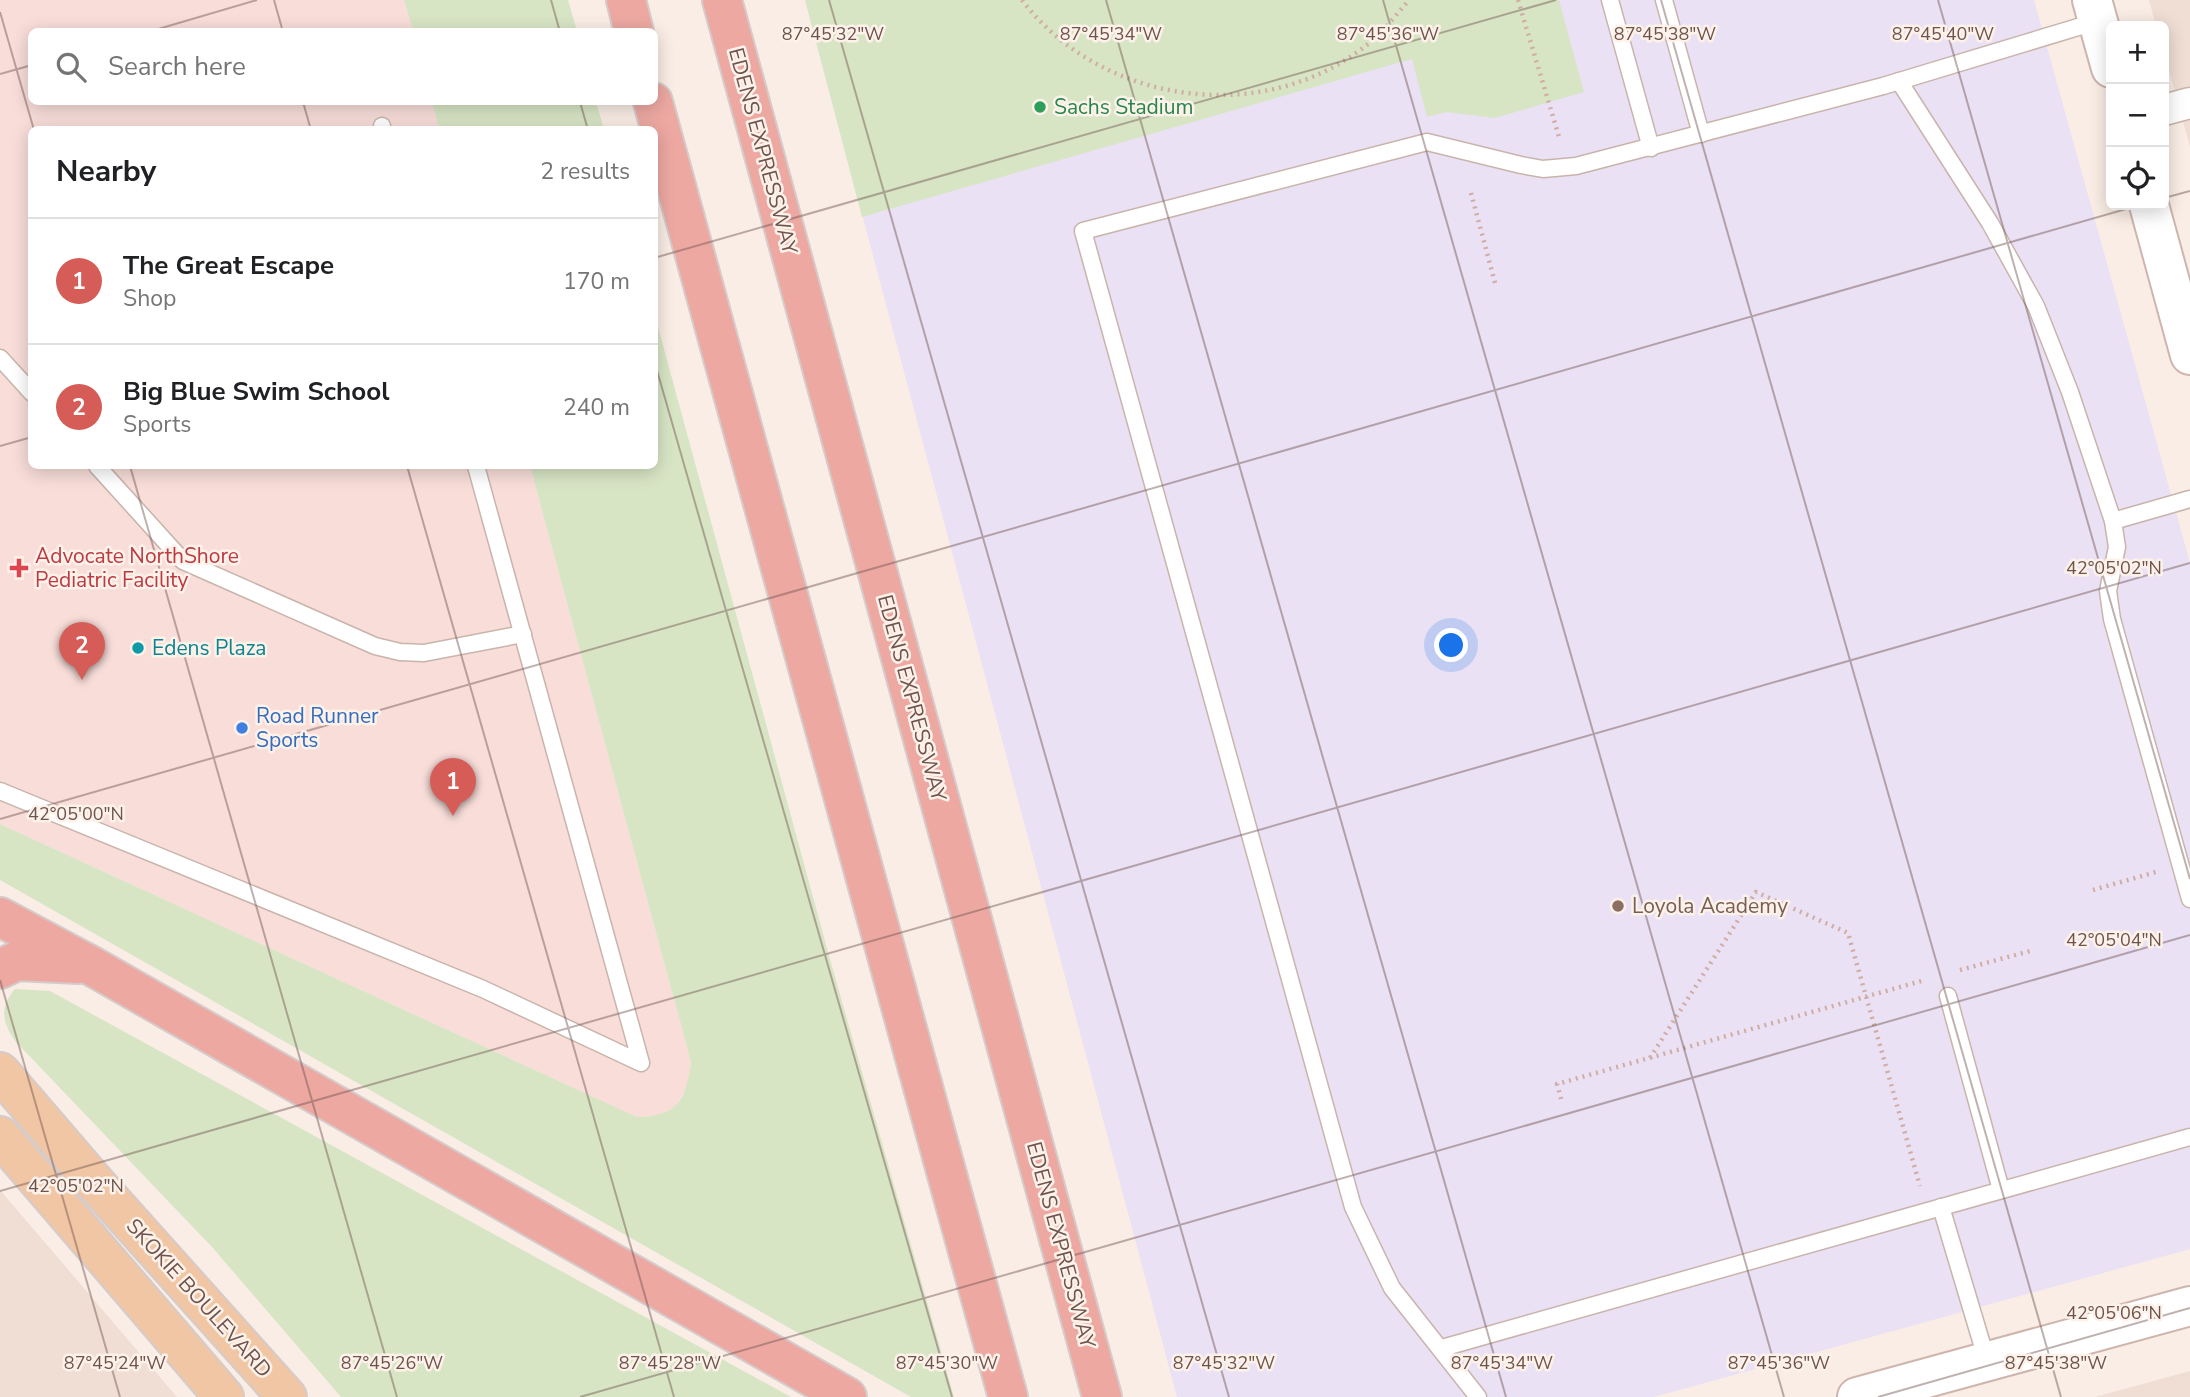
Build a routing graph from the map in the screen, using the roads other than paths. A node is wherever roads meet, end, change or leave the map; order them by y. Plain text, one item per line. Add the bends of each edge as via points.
1 (625, 0) edge
2 (722, 0) edge
3 (1610, 0) edge
4 (1664, 0) edge
5 (2095, 10) edge
6 (633, 28) edge
7 (2106, 50) edge
8 (1899, 81) junction
9 (2190, 103) edge
10 (654, 105) edge
11 (2169, 109) edge
12 (1701, 134) junction
13 (1651, 148) junction
14 (2150, 210) edge
15 (2190, 355) edge
16 (0, 358) edge
17 (28, 389) edge
18 (100, 469) edge
19 (477, 469) edge
20 (2190, 499) edge
21 (2113, 521) junction
22 (523, 634) junction
23 (0, 791) edge
24 (2190, 899) edge
25 (0, 916) edge
26 (90, 965) junction
27 (0, 969) edge
28 (1948, 996) dead end
29 (0, 1072) edge
30 (0, 1136) edge
31 (2190, 1137) edge
32 (2001, 1190) junction
33 (1934, 1209) junction
34 (2190, 1306) edge
35 (1442, 1348) junction
36 (1987, 1361) junction
37 (224, 1397) edge
38 (288, 1397) edge
39 (847, 1397) edge
40 (1008, 1397) edge
41 (1101, 1397) edge
42 (1478, 1397) edge
43 (1857, 1397) edge

1 - 6 highway
2 - 41 highway, EDENS EXPRESSWAY
3 - 13 lane
4 - 12 lane
5 - 7 street
5 - 8 lane
8 - 12 lane
8 - 21 lane via 1990,223 2036,306
9 - 11 street
10 - 40 highway
12 - 13 lane
13 - 35 lane via 1544,169 1427,142 1083,231 1353,1207 1392,1288
14 - 15 street
16 - 17 lane
18 - 22 lane via 183,561 375,646 424,653
19 - 22 lane
20 - 21 lane
21 - 24 lane via 2117,547 2108,591 2112,619
22 - 23 lane via 641,1063 483,989
25 - 26 highway
26 - 27 highway via 17,961
26 - 39 highway
28 - 32 lane
29 - 38 main road, SKOKIE BOULEVARD
30 - 37 main road, SKOKIE BOULEVARD
31 - 32 lane
32 - 33 lane
33 - 35 lane
33 - 36 lane
34 - 36 street
35 - 42 lane
36 - 43 street

